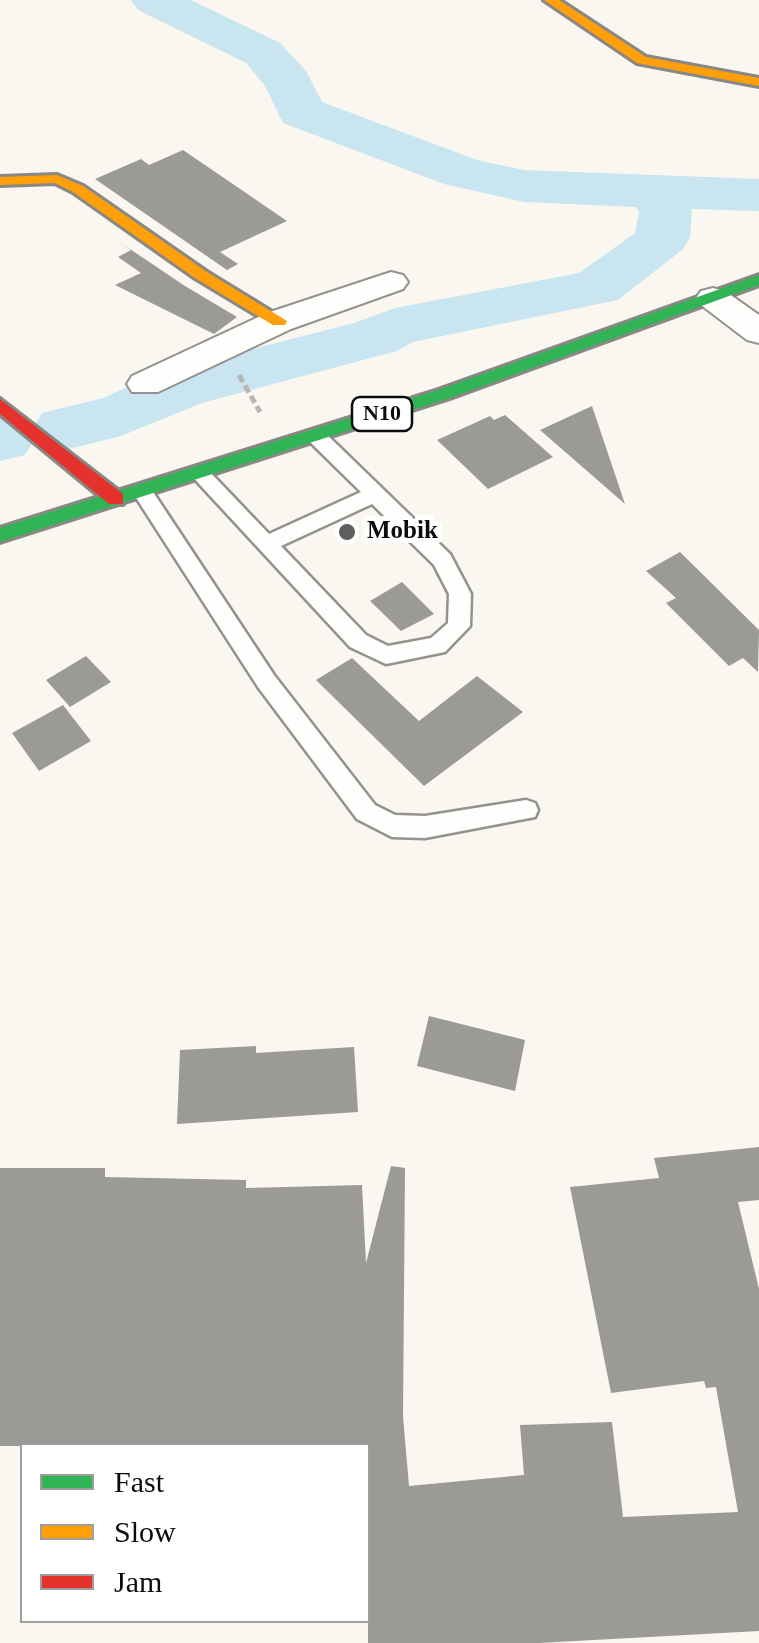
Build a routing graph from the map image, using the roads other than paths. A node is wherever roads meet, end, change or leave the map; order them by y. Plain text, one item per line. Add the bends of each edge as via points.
1 (550, 0) edge
2 (759, 82) edge
3 (0, 181) edge
4 (759, 280) edge
5 (391, 282) dead end
6 (713, 298) junction
7 (279, 322) junction
8 (759, 332) edge
9 (146, 384) dead end
10 (0, 406) edge
11 (316, 436) junction
12 (199, 473) junction
13 (142, 491) junction
14 (375, 494) junction
15 (116, 499) junction
16 (0, 536) edge
17 (266, 544) junction
18 (526, 810) dead end

1 - 2 street via 642,60
3 - 7 street via 57,179 78,189
4 - 6 street, N10
5 - 7 street
6 - 8 street
6 - 11 street, N10
7 - 9 street
10 - 15 street
11 - 12 street, N10
11 - 14 lane
12 - 13 street, N10
12 - 17 lane
13 - 15 street, N10
13 - 18 lane via 266,681 366,812 392,826 426,827
14 - 17 lane
14 - 17 lane via 442,560 460,594 459,626 437,646 386,654 358,641
15 - 16 street, N10

